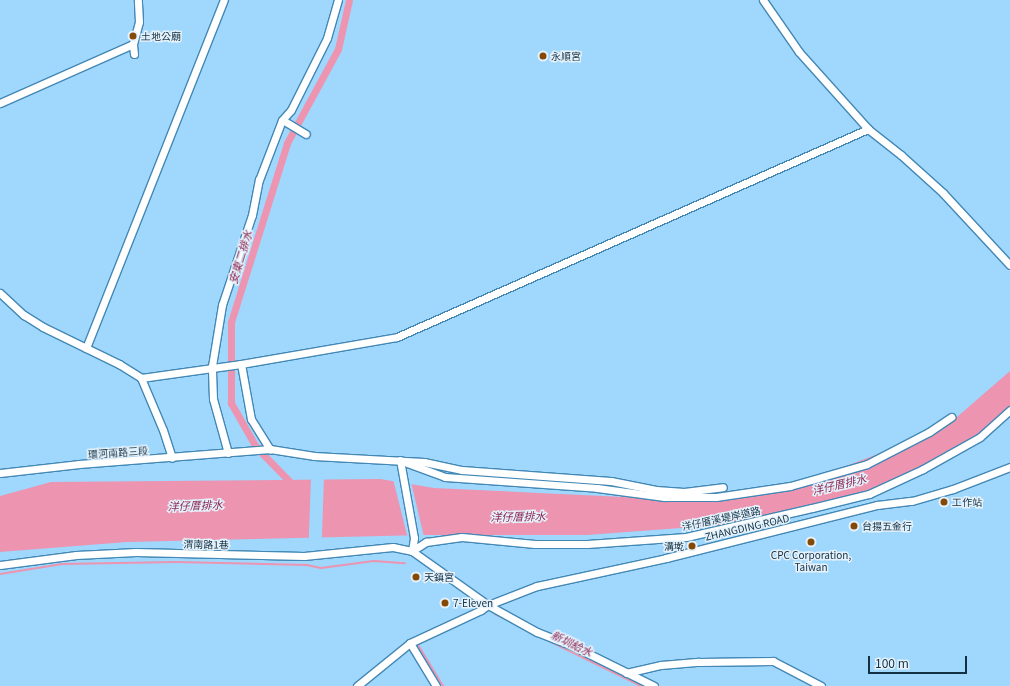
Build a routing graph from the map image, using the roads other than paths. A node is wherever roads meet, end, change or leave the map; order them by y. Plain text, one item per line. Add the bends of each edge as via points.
1 (138, 0) edge
2 (224, 0) edge
3 (338, 0) edge
4 (763, 0) edge
5 (0, 103) edge
6 (286, 122) dead end
7 (868, 128) junction
8 (306, 134) dead end
9 (1010, 265) edge
10 (0, 293) edge
11 (86, 348) junction
12 (239, 364) junction
13 (215, 366) junction
14 (141, 378) junction
15 (1010, 410) edge
16 (951, 417) dead end
17 (270, 449) junction
18 (228, 453) junction
19 (172, 458) junction
20 (400, 460) junction
21 (1010, 466) edge
22 (0, 473) edge
23 (723, 487) dead end
24 (412, 551) junction
25 (0, 565) edge
26 (488, 605) junction
27 (410, 643) junction
28 (626, 673) junction
29 (357, 686) edge
30 (436, 686) edge
31 (654, 686) edge
32 (822, 686) edge

1 - 5 street via 139,22 133,49
2 - 11 street
3 - 13 street via 327,38 291,110 282,120 259,180 252,215 222,305
4 - 7 street via 799,52
6 - 8 street
7 - 9 street via 943,193
7 - 12 street via 396,337
10 - 11 street via 24,315
11 - 14 street
12 - 13 street
12 - 17 street via 251,419
13 - 14 street
13 - 18 street via 213,399
14 - 19 street
15 - 24 street, 洋仔厝溪堤岸道路 via 980,437 923,469 869,494 812,508 686,537 535,544 462,537 426,542
16 - 20 street, 洋仔厝溪堤岸道路 via 929,432 867,464 790,486 716,496 664,497 597,488 445,477
17 - 18 street, 環河南路三段
17 - 20 street, 環河南路三段 via 314,456
18 - 19 street, 環河南路三段
19 - 22 street, 環河南路三段 via 79,464
20 - 23 street, 環河南路三段 via 462,470 611,481 656,490 684,492
20 - 24 street via 414,538
21 - 26 street, ZHANGDING ROAD via 954,489 912,501 877,505 666,558 537,586
24 - 25 street, 渭南路1巷 via 393,547 304,556 121,553 70,555
24 - 26 street
26 - 27 street, ZHANGDING ROAD
26 - 28 street via 537,632 575,647
27 - 29 street
27 - 30 street
28 - 31 street
28 - 32 street via 661,665 773,661

